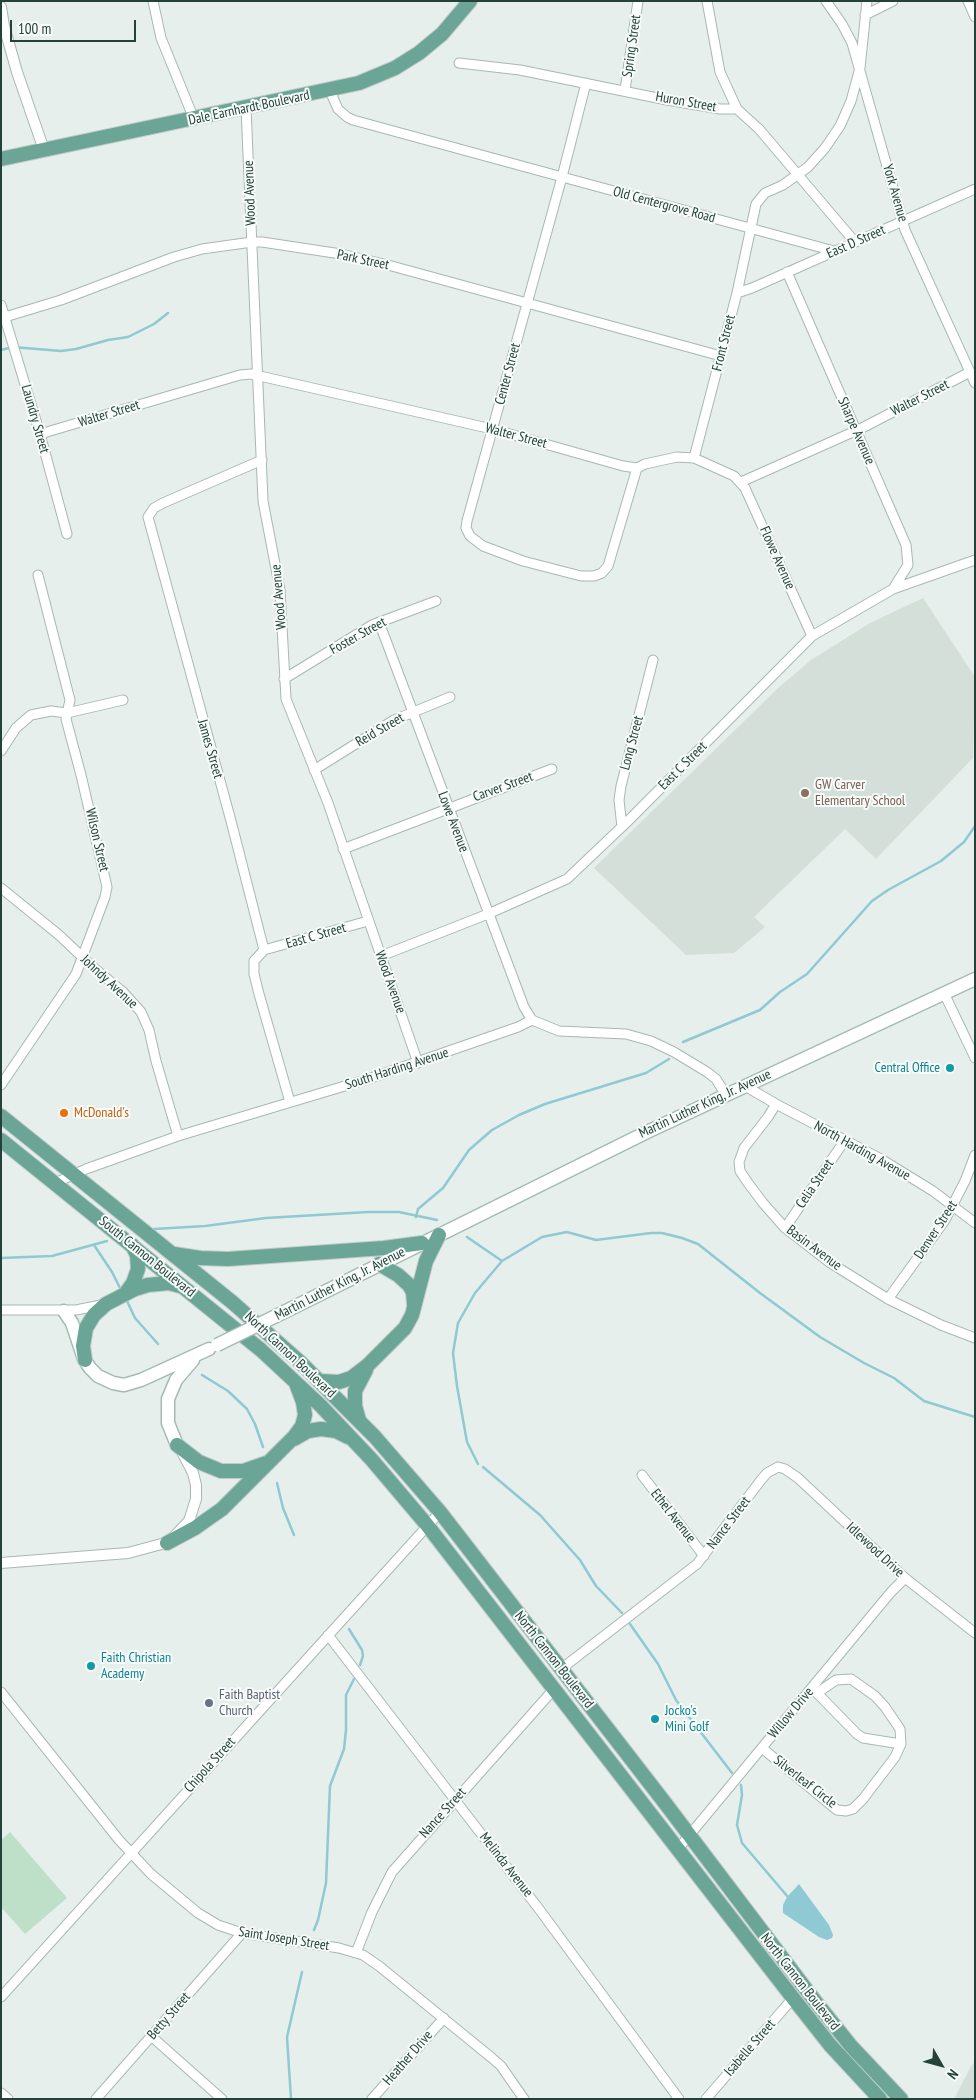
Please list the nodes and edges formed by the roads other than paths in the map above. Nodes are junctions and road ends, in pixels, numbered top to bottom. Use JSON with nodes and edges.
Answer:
{"nodes":[{"id":1,"x":152,"y":1,"type":"edge"},
{"id":2,"x":470,"y":1,"type":"edge"},
{"id":3,"x":638,"y":1,"type":"edge"},
{"id":4,"x":708,"y":1,"type":"edge"},
{"id":5,"x":826,"y":1,"type":"edge"},
{"id":6,"x":867,"y":1,"type":"edge"},
{"id":7,"x":893,"y":1,"type":"edge"},
{"id":8,"x":968,"y":1,"type":"edge"},
{"id":9,"x":1,"y":7,"type":"edge"},
{"id":10,"x":865,"y":15,"type":"junction"},
{"id":11,"x":975,"y":17,"type":"edge"},
{"id":12,"x":459,"y":63,"type":"dead end"},
{"id":13,"x":860,"y":68,"type":"junction"},
{"id":14,"x":586,"y":83,"type":"junction"},
{"id":15,"x":625,"y":90,"type":"junction"},
{"id":16,"x":330,"y":91,"type":"junction"},
{"id":17,"x":246,"y":108,"type":"junction"},
{"id":18,"x":737,"y":109,"type":"junction"},
{"id":19,"x":194,"y":119,"type":"junction"},
{"id":20,"x":44,"y":150,"type":"junction"},
{"id":21,"x":1,"y":159,"type":"edge"},
{"id":22,"x":799,"y":174,"type":"junction"},
{"id":23,"x":562,"y":177,"type":"junction"},
{"id":24,"x":975,"y":189,"type":"edge"},
{"id":25,"x":902,"y":221,"type":"junction"},
{"id":26,"x":751,"y":228,"type":"junction"},
{"id":27,"x":252,"y":242,"type":"junction"},
{"id":28,"x":855,"y":242,"type":"junction"},
{"id":29,"x":834,"y":251,"type":"junction"},
{"id":30,"x":787,"y":272,"type":"junction"},
{"id":31,"x":737,"y":293,"type":"junction"},
{"id":32,"x":527,"y":303,"type":"junction"},
{"id":33,"x":1,"y":305,"type":"edge"},
{"id":34,"x":5,"y":317,"type":"junction"},
{"id":35,"x":721,"y":356,"type":"junction"},
{"id":36,"x":970,"y":372,"type":"junction"},
{"id":37,"x":256,"y":375,"type":"junction"},
{"id":38,"x":975,"y":383,"type":"edge"},
{"id":39,"x":492,"y":429,"type":"junction"},
{"id":40,"x":856,"y":431,"type":"junction"},
{"id":41,"x":40,"y":434,"type":"junction"},
{"id":42,"x":694,"y":458,"type":"junction"},
{"id":43,"x":262,"y":460,"type":"junction"},
{"id":44,"x":637,"y":468,"type":"junction"},
{"id":45,"x":741,"y":482,"type":"junction"},
{"id":46,"x":67,"y":534,"type":"dead end"},
{"id":47,"x":975,"y":560,"type":"edge"},
{"id":48,"x":38,"y":575,"type":"dead end"},
{"id":49,"x":893,"y":590,"type":"junction"},
{"id":50,"x":436,"y":601,"type":"dead end"},
{"id":51,"x":379,"y":622,"type":"junction"},
{"id":52,"x":812,"y":636,"type":"junction"},
{"id":53,"x":653,"y":660,"type":"dead end"},
{"id":54,"x":284,"y":679,"type":"junction"},
{"id":55,"x":450,"y":697,"type":"dead end"},
{"id":56,"x":123,"y":700,"type":"dead end"},
{"id":57,"x":413,"y":712,"type":"junction"},
{"id":58,"x":67,"y":713,"type":"junction"},
{"id":59,"x":1,"y":751,"type":"edge"},
{"id":60,"x":552,"y":769,"type":"dead end"},
{"id":61,"x":314,"y":770,"type":"junction"},
{"id":62,"x":448,"y":808,"type":"junction"},
{"id":63,"x":622,"y":827,"type":"junction"},
{"id":64,"x":343,"y":849,"type":"junction"},
{"id":65,"x":1,"y":888,"type":"edge"},
{"id":66,"x":488,"y":914,"type":"junction"},
{"id":67,"x":368,"y":921,"type":"junction"},
{"id":68,"x":264,"y":950,"type":"junction"},
{"id":69,"x":381,"y":956,"type":"junction"},
{"id":70,"x":83,"y":958,"type":"junction"},
{"id":71,"x":975,"y":979,"type":"edge"},
{"id":72,"x":944,"y":993,"type":"junction"},
{"id":73,"x":532,"y":1020,"type":"junction"},
{"id":74,"x":975,"y":1058,"type":"edge"},
{"id":75,"x":418,"y":1063,"type":"junction"},
{"id":76,"x":1,"y":1085,"type":"edge"},
{"id":77,"x":745,"y":1086,"type":"junction"},
{"id":78,"x":726,"y":1095,"type":"junction"},
{"id":79,"x":290,"y":1102,"type":"junction"},
{"id":80,"x":776,"y":1104,"type":"junction"},
{"id":81,"x":1,"y":1116,"type":"edge"},
{"id":82,"x":178,"y":1136,"type":"junction"},
{"id":83,"x":1,"y":1140,"type":"edge"},
{"id":84,"x":845,"y":1140,"type":"junction"},
{"id":85,"x":975,"y":1156,"type":"edge"},
{"id":86,"x":74,"y":1175,"type":"junction"},
{"id":87,"x":55,"y":1183,"type":"junction"},
{"id":88,"x":953,"y":1205,"type":"junction"},
{"id":89,"x":975,"y":1223,"type":"edge"},
{"id":90,"x":785,"y":1228,"type":"junction"},
{"id":91,"x":438,"y":1235,"type":"junction"},
{"id":92,"x":422,"y":1243,"type":"junction"},
{"id":93,"x":132,"y":1245,"type":"junction"},
{"id":94,"x":172,"y":1254,"type":"junction"},
{"id":95,"x":379,"y":1264,"type":"junction"},
{"id":96,"x":192,"y":1293,"type":"junction"},
{"id":97,"x":119,"y":1296,"type":"junction"},
{"id":98,"x":888,"y":1299,"type":"junction"},
{"id":99,"x":414,"y":1308,"type":"junction"},
{"id":100,"x":1,"y":1310,"type":"edge"},
{"id":101,"x":64,"y":1310,"type":"junction"},
{"id":102,"x":975,"y":1338,"type":"edge"},
{"id":103,"x":213,"y":1347,"type":"junction"},
{"id":104,"x":85,"y":1360,"type":"junction"},
{"id":105,"x":368,"y":1365,"type":"junction"},
{"id":106,"x":291,"y":1378,"type":"junction"},
{"id":107,"x":320,"y":1382,"type":"junction"},
{"id":108,"x":359,"y":1420,"type":"junction"},
{"id":109,"x":289,"y":1443,"type":"junction"},
{"id":110,"x":177,"y":1445,"type":"junction"},
{"id":111,"x":360,"y":1448,"type":"junction"},
{"id":112,"x":275,"y":1458,"type":"junction"},
{"id":113,"x":778,"y":1467,"type":"joint"},
{"id":114,"x":642,"y":1475,"type":"dead end"},
{"id":115,"x":440,"y":1512,"type":"junction"},
{"id":116,"x":427,"y":1525,"type":"junction"},
{"id":117,"x":167,"y":1543,"type":"junction"},
{"id":118,"x":704,"y":1556,"type":"junction"},
{"id":119,"x":1,"y":1563,"type":"edge"},
{"id":120,"x":905,"y":1578,"type":"junction"},
{"id":121,"x":975,"y":1633,"type":"edge"},
{"id":122,"x":328,"y":1635,"type":"junction"},
{"id":123,"x":561,"y":1669,"type":"junction"},
{"id":124,"x":554,"y":1689,"type":"junction"},
{"id":125,"x":814,"y":1691,"type":"junction"},
{"id":126,"x":1,"y":1692,"type":"edge"},
{"id":127,"x":901,"y":1744,"type":"junction"},
{"id":128,"x":762,"y":1748,"type":"junction"},
{"id":129,"x":455,"y":1800,"type":"junction"},
{"id":130,"x":689,"y":1836,"type":"junction"},
{"id":131,"x":678,"y":1849,"type":"junction"},
{"id":132,"x":131,"y":1852,"type":"junction"},
{"id":133,"x":242,"y":1933,"type":"junction"},
{"id":134,"x":356,"y":1953,"type":"junction"},
{"id":135,"x":3,"y":1990,"type":"edge"},
{"id":136,"x":793,"y":1998,"type":"junction"},
{"id":137,"x":444,"y":2018,"type":"junction"},
{"id":138,"x":151,"y":2036,"type":"junction"},
{"id":139,"x":1,"y":2093,"type":"edge"},
{"id":140,"x":8,"y":2099,"type":"edge"},
{"id":141,"x":96,"y":2099,"type":"edge"},
{"id":142,"x":222,"y":2099,"type":"edge"},
{"id":143,"x":372,"y":2099,"type":"edge"},
{"id":144,"x":524,"y":2099,"type":"edge"},
{"id":145,"x":679,"y":2099,"type":"edge"},
{"id":146,"x":706,"y":2099,"type":"edge"},
{"id":147,"x":880,"y":2099,"type":"edge"},
{"id":148,"x":901,"y":2099,"type":"edge"}],
"edges":[{"from":1,"to":19,"type":"street"},
{"from":2,"to":16,"type":"main road","name":"Dale Earnhardt Boulevard"},
{"from":3,"to":15,"type":"street","name":"Spring Street"},
{"from":4,"to":18,"type":"street"},
{"from":5,"to":13,"type":"street","name":"York Avenue"},
{"from":6,"to":10,"type":"street"},
{"from":7,"to":10,"type":"street"},
{"from":8,"to":11,"type":"street"},
{"from":9,"to":20,"type":"street"},
{"from":10,"to":13,"type":"street"},
{"from":12,"to":14,"type":"street","name":"Huron Street"},
{"from":13,"to":22,"type":"street"},
{"from":13,"to":25,"type":"street","name":"York Avenue"},
{"from":14,"to":15,"type":"street","name":"Huron Street"},
{"from":14,"to":23,"type":"street","name":"Center Street"},
{"from":15,"to":18,"type":"street","name":"Huron Street"},
{"from":16,"to":17,"type":"main road","name":"Dale Earnhardt Boulevard"},
{"from":16,"to":23,"type":"street","name":"Old Centergrove Road"},
{"from":17,"to":19,"type":"main road","name":"Dale Earnhardt Boulevard"},
{"from":17,"to":27,"type":"street","name":"Wood Avenue"},
{"from":18,"to":22,"type":"street"},
{"from":19,"to":20,"type":"main road","name":"Dale Earnhardt Boulevard"},
{"from":20,"to":21,"type":"main road","name":"Dale Earnhardt Boulevard"},
{"from":22,"to":26,"type":"street"},
{"from":22,"to":28,"type":"street"},
{"from":23,"to":26,"type":"street","name":"Old Centergrove Road"},
{"from":23,"to":32,"type":"street","name":"Center Street"},
{"from":24,"to":25,"type":"street","name":"East D Street"},
{"from":25,"to":28,"type":"street","name":"East D Street"},
{"from":25,"to":36,"type":"street","name":"York Avenue"},
{"from":26,"to":29,"type":"street","name":"Old Centergrove Road"},
{"from":26,"to":31,"type":"street","name":"Front Street"},
{"from":27,"to":32,"type":"street","name":"Park Street"},
{"from":27,"to":34,"type":"street","name":"Park Street"},
{"from":27,"to":37,"type":"street","name":"Wood Avenue"},
{"from":28,"to":29,"type":"street","name":"East D Street"},
{"from":29,"to":30,"type":"street","name":"East D Street"},
{"from":30,"to":31,"type":"street","name":"East D Street"},
{"from":30,"to":40,"type":"street","name":"Sharpe Avenue"},
{"from":31,"to":35,"type":"street","name":"Front Street"},
{"from":32,"to":35,"type":"street","name":"Park Street"},
{"from":32,"to":39,"type":"street","name":"Center Street"},
{"from":33,"to":34,"type":"street","name":"Laundry Street"},
{"from":34,"to":41,"type":"street","name":"Laundry Street"},
{"from":35,"to":42,"type":"street","name":"Front Street"},
{"from":36,"to":38,"type":"street","name":"York Avenue"},
{"from":36,"to":40,"type":"street","name":"Walter Street"},
{"from":37,"to":39,"type":"street","name":"Walter Street"},
{"from":37,"to":41,"type":"street","name":"Walter Street"},
{"from":37,"to":43,"type":"street","name":"Wood Avenue"},
{"from":39,"to":44,"type":"street","name":"Walter Street"},
{"from":39,"to":44,"type":"street","name":"Center Street"},
{"from":40,"to":45,"type":"street","name":"Walter Street"},
{"from":40,"to":49,"type":"street","name":"Sharpe Avenue"},
{"from":41,"to":46,"type":"street","name":"Laundry Street"},
{"from":42,"to":44,"type":"street","name":"Walter Street"},
{"from":42,"to":45,"type":"street","name":"Walter Street"},
{"from":43,"to":54,"type":"street","name":"Wood Avenue"},
{"from":43,"to":68,"type":"street","name":"James Street"},
{"from":45,"to":52,"type":"street","name":"Flowe Avenue"},
{"from":47,"to":49,"type":"street","name":"East C Street"},
{"from":48,"to":58,"type":"street","name":"Wilson Street"},
{"from":49,"to":52,"type":"street","name":"East C Street"},
{"from":50,"to":51,"type":"street","name":"Foster Street"},
{"from":51,"to":54,"type":"street","name":"Foster Street"},
{"from":51,"to":57,"type":"street","name":"Lowe Avenue"},
{"from":52,"to":63,"type":"street","name":"East C Street"},
{"from":53,"to":63,"type":"street","name":"Long Street"},
{"from":54,"to":61,"type":"street","name":"Wood Avenue"},
{"from":55,"to":57,"type":"street","name":"Reid Street"},
{"from":56,"to":58,"type":"street"},
{"from":57,"to":61,"type":"street","name":"Reid Street"},
{"from":57,"to":62,"type":"street","name":"Lowe Avenue"},
{"from":58,"to":59,"type":"street"},
{"from":58,"to":70,"type":"street","name":"Wilson Street"},
{"from":60,"to":62,"type":"street","name":"Carver Street"},
{"from":61,"to":64,"type":"street","name":"Wood Avenue"},
{"from":62,"to":64,"type":"street","name":"Carver Street"},
{"from":62,"to":66,"type":"street","name":"Lowe Avenue"},
{"from":63,"to":66,"type":"street","name":"East C Street"},
{"from":64,"to":67,"type":"street","name":"Wood Avenue"},
{"from":65,"to":70,"type":"street","name":"Johndy Avenue"},
{"from":66,"to":69,"type":"street","name":"East C Street"},
{"from":66,"to":73,"type":"street","name":"Lowe Avenue"},
{"from":67,"to":68,"type":"street","name":"East C Street"},
{"from":67,"to":69,"type":"street","name":"Wood Avenue"},
{"from":68,"to":79,"type":"street"},
{"from":69,"to":75,"type":"street","name":"Wood Avenue"},
{"from":70,"to":76,"type":"street","name":"Wilson Street"},
{"from":70,"to":82,"type":"street","name":"Johndy Avenue"},
{"from":71,"to":72,"type":"main road","name":"Martin Luther King, Jr. Avenue"},
{"from":72,"to":74,"type":"street"},
{"from":72,"to":77,"type":"main road","name":"Martin Luther King, Jr. Avenue"},
{"from":73,"to":75,"type":"street","name":"South Harding Avenue"},
{"from":73,"to":78,"type":"street"},
{"from":75,"to":79,"type":"street","name":"South Harding Avenue"},
{"from":77,"to":78,"type":"main road","name":"Martin Luther King, Jr. Avenue"},
{"from":77,"to":80,"type":"street","name":"North Harding Avenue"},
{"from":78,"to":91,"type":"main road","name":"Martin Luther King, Jr. Avenue"},
{"from":79,"to":82,"type":"street","name":"South Harding Avenue"},
{"from":80,"to":84,"type":"street","name":"North Harding Avenue"},
{"from":80,"to":90,"type":"street","name":"Basin Avenue"},
{"from":81,"to":86,"type":"main road","name":"South Cannon Boulevard"},
{"from":82,"to":86,"type":"street","name":"South Harding Avenue"},
{"from":83,"to":87,"type":"main road","name":"South Cannon Boulevard"},
{"from":84,"to":88,"type":"street","name":"North Harding Avenue"},
{"from":84,"to":90,"type":"street","name":"Celia Street"},
{"from":85,"to":88,"type":"street","name":"Denver Street"},
{"from":86,"to":87,"type":"street","name":"South Harding Avenue"},
{"from":86,"to":94,"type":"main road","name":"South Cannon Boulevard"},
{"from":87,"to":93,"type":"main road","name":"South Cannon Boulevard"},
{"from":88,"to":89,"type":"street","name":"North Harding Avenue"},
{"from":88,"to":98,"type":"street","name":"Denver Street"},
{"from":90,"to":98,"type":"street","name":"Basin Avenue"},
{"from":91,"to":92,"type":"main road","name":"Martin Luther King, Jr. Avenue"},
{"from":91,"to":99,"type":"main road"},
{"from":92,"to":94,"type":"main road"},
{"from":92,"to":95,"type":"main road","name":"Martin Luther King, Jr. Avenue"},
{"from":93,"to":96,"type":"main road","name":"South Cannon Boulevard"},
{"from":93,"to":97,"type":"main road"},
{"from":94,"to":107,"type":"main road","name":"North Cannon Boulevard"},
{"from":95,"to":99,"type":"main road"},
{"from":95,"to":103,"type":"main road","name":"Martin Luther King, Jr. Avenue","bridge":true},
{"from":96,"to":97,"type":"main road"},
{"from":96,"to":106,"type":"main road","name":"South Cannon Boulevard"},
{"from":97,"to":101,"type":"street"},
{"from":97,"to":104,"type":"main road"},
{"from":98,"to":102,"type":"street","name":"Basin Avenue"},
{"from":99,"to":105,"type":"main road"},
{"from":100,"to":101,"type":"street"},
{"from":101,"to":104,"type":"main road"},
{"from":103,"to":104,"type":"main road"},
{"from":103,"to":110,"type":"main road","name":"Martin Luther King, Jr. Avenue"},
{"from":105,"to":107,"type":"main road"},
{"from":105,"to":108,"type":"main road"},
{"from":106,"to":109,"type":"main road"},
{"from":106,"to":111,"type":"main road","name":"North Cannon Boulevard"},
{"from":107,"to":108,"type":"main road","name":"North Cannon Boulevard"},
{"from":108,"to":115,"type":"main road","name":"North Cannon Boulevard"},
{"from":109,"to":111,"type":"main road"},
{"from":109,"to":112,"type":"main road"},
{"from":110,"to":112,"type":"main road"},
{"from":110,"to":117,"type":"street","name":"Martin Luther King, Jr. Avenue"},
{"from":111,"to":116,"type":"main road","name":"North Cannon Boulevard"},
{"from":112,"to":117,"type":"main road"},
{"from":113,"to":118,"type":"street","name":"Nance Street"},
{"from":113,"to":120,"type":"street","name":"Idlewood Drive"},
{"from":114,"to":118,"type":"street","name":"Ethel Avenue"},
{"from":115,"to":116,"type":"street","name":"Chipola Street"},
{"from":115,"to":123,"type":"main road","name":"North Cannon Boulevard"},
{"from":116,"to":122,"type":"street","name":"Chipola Street"},
{"from":116,"to":124,"type":"main road","name":"North Cannon Boulevard"},
{"from":117,"to":119,"type":"street"},
{"from":118,"to":123,"type":"street","name":"Nance Street"},
{"from":120,"to":121,"type":"street","name":"Idlewood Drive"},
{"from":120,"to":125,"type":"street","name":"Willow Drive"},
{"from":122,"to":129,"type":"street","name":"Melinda Avenue"},
{"from":122,"to":132,"type":"street","name":"Chipola Street"},
{"from":123,"to":130,"type":"main road","name":"North Cannon Boulevard"},
{"from":124,"to":129,"type":"street","name":"Nance Street"},
{"from":124,"to":131,"type":"main road","name":"North Cannon Boulevard"},
{"from":125,"to":127,"type":"street"},
{"from":125,"to":127,"type":"street"},
{"from":125,"to":128,"type":"street","name":"Willow Drive"},
{"from":126,"to":132,"type":"street","name":"Saint Joseph Street"},
{"from":127,"to":128,"type":"street","name":"Silverleaf Circle"},
{"from":128,"to":130,"type":"street","name":"Willow Drive"},
{"from":129,"to":134,"type":"street","name":"Nance Street"},
{"from":129,"to":145,"type":"street","name":"Melinda Avenue"},
{"from":130,"to":131,"type":"street","name":"Willow Drive"},
{"from":130,"to":148,"type":"main road","name":"North Cannon Boulevard"},
{"from":131,"to":136,"type":"main road","name":"North Cannon Boulevard"},
{"from":132,"to":133,"type":"street","name":"Saint Joseph Street"},
{"from":132,"to":135,"type":"street","name":"Chipola Street"},
{"from":133,"to":134,"type":"street","name":"Saint Joseph Street"},
{"from":133,"to":138,"type":"street","name":"Betty Street"},
{"from":134,"to":137,"type":"street","name":"Saint Joseph Street"},
{"from":136,"to":146,"type":"street","name":"Isabelle Street"},
{"from":136,"to":147,"type":"main road","name":"North Cannon Boulevard"},
{"from":137,"to":143,"type":"street","name":"Heather Drive"},
{"from":137,"to":144,"type":"street","name":"Saint Joseph Street"},
{"from":138,"to":141,"type":"street","name":"Betty Street"},
{"from":138,"to":142,"type":"street"},
{"from":139,"to":140,"type":"street"}]}
